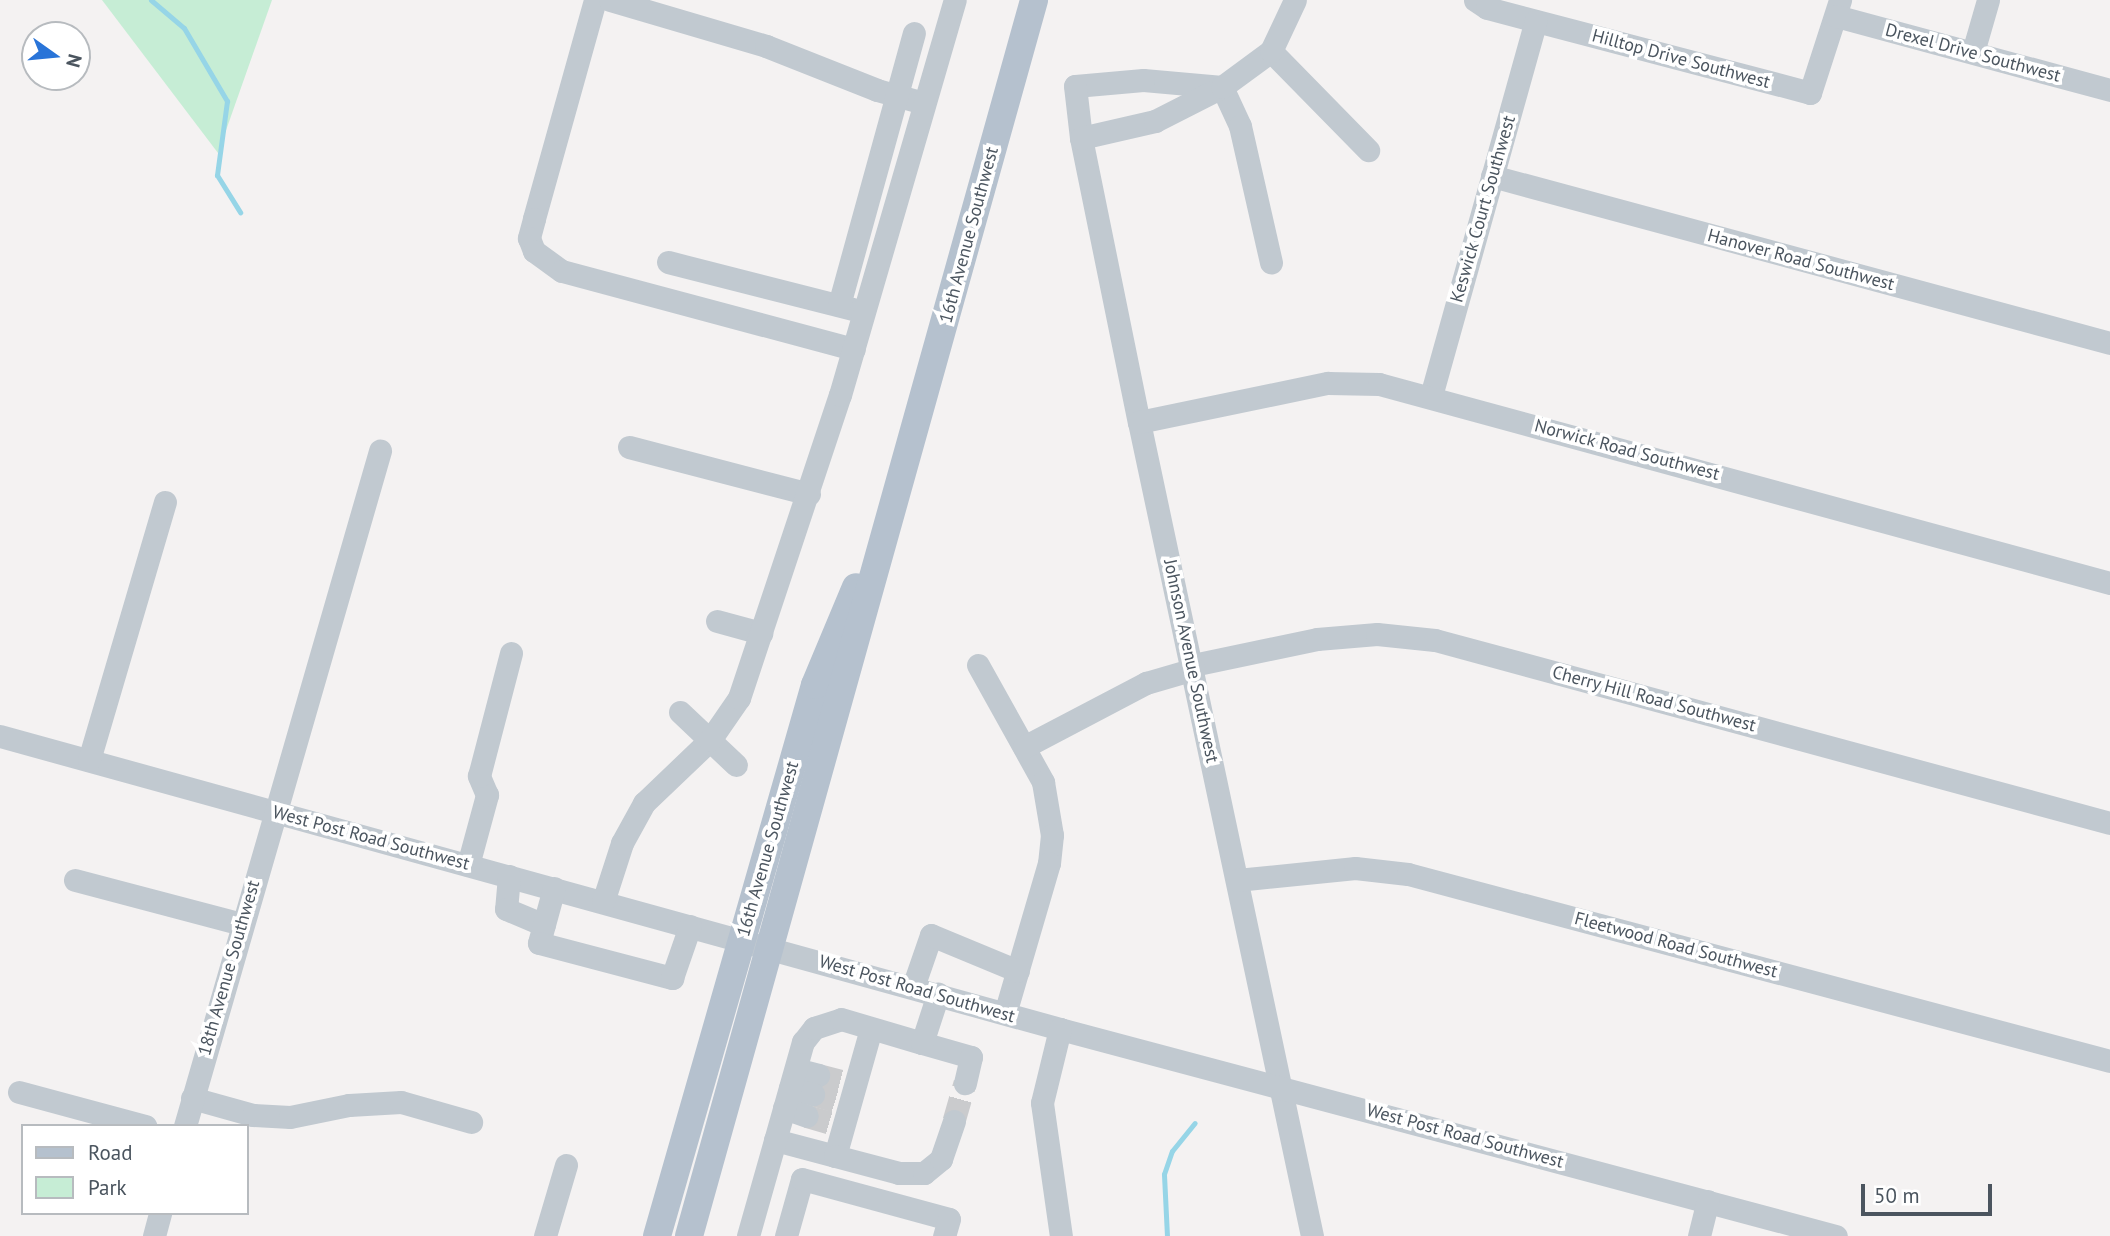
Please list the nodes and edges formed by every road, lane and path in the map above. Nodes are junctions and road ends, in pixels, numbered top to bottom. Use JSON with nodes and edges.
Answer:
{"nodes":[{"id":1,"x":595,"y":0,"type":"edge"},
{"id":2,"x":610,"y":0,"type":"edge"},
{"id":3,"x":955,"y":0,"type":"edge"},
{"id":4,"x":1034,"y":0,"type":"edge"},
{"id":5,"x":1295,"y":0,"type":"edge"},
{"id":6,"x":1475,"y":0,"type":"edge"},
{"id":7,"x":1988,"y":0,"type":"edge"},
{"id":8,"x":1512,"y":7,"type":"edge"},
{"id":9,"x":1838,"y":8,"type":"edge"},
{"id":10,"x":1536,"y":21,"type":"junction"},
{"id":11,"x":914,"y":33,"type":"dead end"},
{"id":12,"x":1271,"y":51,"type":"junction"},
{"id":13,"x":1973,"y":52,"type":"junction"},
{"id":14,"x":1222,"y":87,"type":"junction"},
{"id":15,"x":2110,"y":90,"type":"edge"},
{"id":16,"x":897,"y":95,"type":"junction"},
{"id":17,"x":925,"y":103,"type":"junction"},
{"id":18,"x":1081,"y":138,"type":"junction"},
{"id":19,"x":1368,"y":150,"type":"dead end"},
{"id":20,"x":1492,"y":176,"type":"junction"},
{"id":21,"x":668,"y":262,"type":"dead end"},
{"id":22,"x":1271,"y":263,"type":"dead end"},
{"id":23,"x":839,"y":305,"type":"junction"},
{"id":24,"x":865,"y":312,"type":"junction"},
{"id":25,"x":2110,"y":343,"type":"edge"},
{"id":26,"x":854,"y":349,"type":"junction"},
{"id":27,"x":1431,"y":396,"type":"junction"},
{"id":28,"x":1139,"y":422,"type":"junction"},
{"id":29,"x":629,"y":447,"type":"dead end"},
{"id":30,"x":380,"y":451,"type":"dead end"},
{"id":31,"x":904,"y":470,"type":"junction"},
{"id":32,"x":809,"y":494,"type":"junction"},
{"id":33,"x":164,"y":502,"type":"dead end"},
{"id":34,"x":2110,"y":583,"type":"edge"},
{"id":35,"x":717,"y":621,"type":"dead end"},
{"id":36,"x":761,"y":633,"type":"junction"},
{"id":37,"x":511,"y":653,"type":"dead end"},
{"id":38,"x":978,"y":665,"type":"dead end"},
{"id":39,"x":1194,"y":667,"type":"junction"},
{"id":40,"x":680,"y":712,"type":"dead end"},
{"id":41,"x":0,"y":736,"type":"edge"},
{"id":42,"x":710,"y":740,"type":"junction"},
{"id":43,"x":1024,"y":747,"type":"junction"},
{"id":44,"x":89,"y":760,"type":"junction"},
{"id":45,"x":736,"y":765,"type":"dead end"},
{"id":46,"x":273,"y":811,"type":"junction"},
{"id":47,"x":2110,"y":823,"type":"edge"},
{"id":48,"x":468,"y":864,"type":"junction"},
{"id":49,"x":509,"y":876,"type":"junction"},
{"id":50,"x":75,"y":880,"type":"dead end"},
{"id":51,"x":1237,"y":880,"type":"junction"},
{"id":52,"x":554,"y":888,"type":"junction"},
{"id":53,"x":603,"y":902,"type":"junction"},
{"id":54,"x":241,"y":924,"type":"junction"},
{"id":55,"x":544,"y":925,"type":"junction"},
{"id":56,"x":690,"y":926,"type":"junction"},
{"id":57,"x":741,"y":940,"type":"junction"},
{"id":58,"x":771,"y":948,"type":"junction"},
{"id":59,"x":1018,"y":971,"type":"junction"},
{"id":60,"x":913,"y":987,"type":"junction"},
{"id":61,"x":938,"y":994,"type":"junction"},
{"id":62,"x":1005,"y":1013,"type":"junction"},
{"id":63,"x":871,"y":1029,"type":"junction"},
{"id":64,"x":1060,"y":1029,"type":"junction"},
{"id":65,"x":922,"y":1042,"type":"junction"},
{"id":66,"x":2110,"y":1061,"type":"edge"},
{"id":67,"x":965,"y":1083,"type":"tunnel mouth"},
{"id":68,"x":1282,"y":1087,"type":"junction"},
{"id":69,"x":790,"y":1088,"type":"junction"},
{"id":70,"x":19,"y":1092,"type":"dead end"},
{"id":71,"x":192,"y":1098,"type":"junction"},
{"id":72,"x":954,"y":1121,"type":"tunnel mouth"},
{"id":73,"x":471,"y":1122,"type":"dead end"},
{"id":74,"x":138,"y":1124,"type":"edge"},
{"id":75,"x":185,"y":1124,"type":"edge"},
{"id":76,"x":775,"y":1140,"type":"junction"},
{"id":77,"x":835,"y":1156,"type":"junction"},
{"id":78,"x":566,"y":1165,"type":"dead end"},
{"id":79,"x":1708,"y":1202,"type":"junction"},
{"id":80,"x":159,"y":1215,"type":"edge"},
{"id":81,"x":153,"y":1236,"type":"edge"},
{"id":82,"x":545,"y":1236,"type":"edge"},
{"id":83,"x":657,"y":1236,"type":"edge"},
{"id":84,"x":689,"y":1236,"type":"edge"},
{"id":85,"x":748,"y":1236,"type":"edge"},
{"id":86,"x":786,"y":1236,"type":"edge"},
{"id":87,"x":944,"y":1236,"type":"edge"},
{"id":88,"x":1061,"y":1236,"type":"edge"},
{"id":89,"x":1312,"y":1236,"type":"edge"},
{"id":90,"x":1699,"y":1236,"type":"edge"},
{"id":91,"x":1836,"y":1236,"type":"edge"}],
"edges":[{"from":1,"to":26,"type":"street"},
{"from":2,"to":16,"type":"street"},
{"from":3,"to":17,"type":"street"},
{"from":4,"to":31,"type":"main road","name":"16th Avenue Southwest"},
{"from":5,"to":12,"type":"street"},
{"from":6,"to":8,"type":"street","name":"Hilltop Drive Southwest"},
{"from":7,"to":13,"type":"street"},
{"from":8,"to":10,"type":"street","name":"Hilltop Drive Southwest"},
{"from":9,"to":10,"type":"street","name":"Hilltop Drive Southwest"},
{"from":9,"to":13,"type":"street","name":"Drexel Drive Southwest"},
{"from":10,"to":20,"type":"street","name":"Keswick Court Southwest"},
{"from":11,"to":16,"type":"street"},
{"from":12,"to":14,"type":"street"},
{"from":12,"to":19,"type":"street"},
{"from":13,"to":15,"type":"street","name":"Drexel Drive Southwest"},
{"from":14,"to":18,"type":"street"},
{"from":14,"to":18,"type":"street","name":"Johnson Avenue Southwest"},
{"from":14,"to":22,"type":"street"},
{"from":16,"to":17,"type":"street"},
{"from":16,"to":23,"type":"street"},
{"from":17,"to":24,"type":"street"},
{"from":18,"to":28,"type":"street","name":"Johnson Avenue Southwest"},
{"from":20,"to":25,"type":"street","name":"Hanover Road Southwest"},
{"from":20,"to":27,"type":"street","name":"Keswick Court Southwest"},
{"from":21,"to":23,"type":"street"},
{"from":23,"to":24,"type":"street"},
{"from":24,"to":26,"type":"street"},
{"from":26,"to":32,"type":"street"},
{"from":27,"to":28,"type":"street","name":"Norwick Road Southwest"},
{"from":27,"to":34,"type":"street","name":"Norwick Road Southwest"},
{"from":28,"to":39,"type":"street","name":"Johnson Avenue Southwest"},
{"from":29,"to":32,"type":"street"},
{"from":30,"to":46,"type":"street","name":"18th Avenue Southwest"},
{"from":31,"to":57,"type":"main road","name":"16th Avenue Southwest"},
{"from":31,"to":58,"type":"main road","name":"16th Avenue Southwest"},
{"from":32,"to":36,"type":"street"},
{"from":33,"to":44,"type":"street"},
{"from":35,"to":36,"type":"street"},
{"from":36,"to":42,"type":"street"},
{"from":37,"to":48,"type":"street"},
{"from":38,"to":43,"type":"street"},
{"from":39,"to":43,"type":"street","name":"Cherry Hill Road Southwest"},
{"from":39,"to":47,"type":"street","name":"Cherry Hill Road Southwest"},
{"from":39,"to":51,"type":"street","name":"Johnson Avenue Southwest"},
{"from":40,"to":42,"type":"street"},
{"from":41,"to":44,"type":"street","name":"West Post Road Southwest"},
{"from":42,"to":45,"type":"street"},
{"from":42,"to":53,"type":"street"},
{"from":43,"to":59,"type":"street"},
{"from":44,"to":46,"type":"street","name":"West Post Road Southwest"},
{"from":46,"to":48,"type":"street","name":"West Post Road Southwest"},
{"from":46,"to":54,"type":"street","name":"18th Avenue Southwest"},
{"from":48,"to":49,"type":"street","name":"West Post Road Southwest"},
{"from":49,"to":52,"type":"street","name":"West Post Road Southwest"},
{"from":49,"to":55,"type":"street"},
{"from":50,"to":54,"type":"street"},
{"from":51,"to":66,"type":"street","name":"Fleetwood Road Southwest"},
{"from":51,"to":68,"type":"street","name":"Johnson Avenue Southwest"},
{"from":52,"to":53,"type":"street","name":"West Post Road Southwest"},
{"from":52,"to":55,"type":"street"},
{"from":53,"to":56,"type":"street","name":"West Post Road Southwest"},
{"from":54,"to":71,"type":"street","name":"18th Avenue Southwest"},
{"from":55,"to":56,"type":"street"},
{"from":56,"to":57,"type":"street","name":"West Post Road Southwest"},
{"from":57,"to":58,"type":"street","name":"West Post Road Southwest"},
{"from":57,"to":83,"type":"main road","name":"16th Avenue Southwest"},
{"from":58,"to":60,"type":"street","name":"West Post Road Southwest"},
{"from":58,"to":84,"type":"main road","name":"16th Avenue Southwest"},
{"from":59,"to":60,"type":"street"},
{"from":59,"to":62,"type":"street"},
{"from":60,"to":61,"type":"street","name":"West Post Road Southwest"},
{"from":61,"to":62,"type":"street","name":"West Post Road Southwest"},
{"from":61,"to":65,"type":"street"},
{"from":62,"to":64,"type":"street","name":"West Post Road Southwest"},
{"from":63,"to":65,"type":"street"},
{"from":63,"to":69,"type":"street"},
{"from":63,"to":77,"type":"street"},
{"from":64,"to":68,"type":"street","name":"West Post Road Southwest"},
{"from":64,"to":88,"type":"street"},
{"from":65,"to":67,"type":"street"},
{"from":68,"to":79,"type":"street","name":"West Post Road Southwest"},
{"from":68,"to":89,"type":"street","name":"Johnson Avenue Southwest"},
{"from":69,"to":69,"type":"street"},
{"from":69,"to":76,"type":"street"},
{"from":70,"to":74,"type":"street"},
{"from":71,"to":73,"type":"street"},
{"from":71,"to":75,"type":"street","name":"18th Avenue Southwest"},
{"from":72,"to":77,"type":"street"},
{"from":76,"to":77,"type":"street"},
{"from":76,"to":85,"type":"street"},
{"from":78,"to":82,"type":"street"},
{"from":79,"to":90,"type":"street"},
{"from":79,"to":91,"type":"street","name":"West Post Road Southwest"},
{"from":80,"to":81,"type":"street"},
{"from":86,"to":87,"type":"street"}]}
